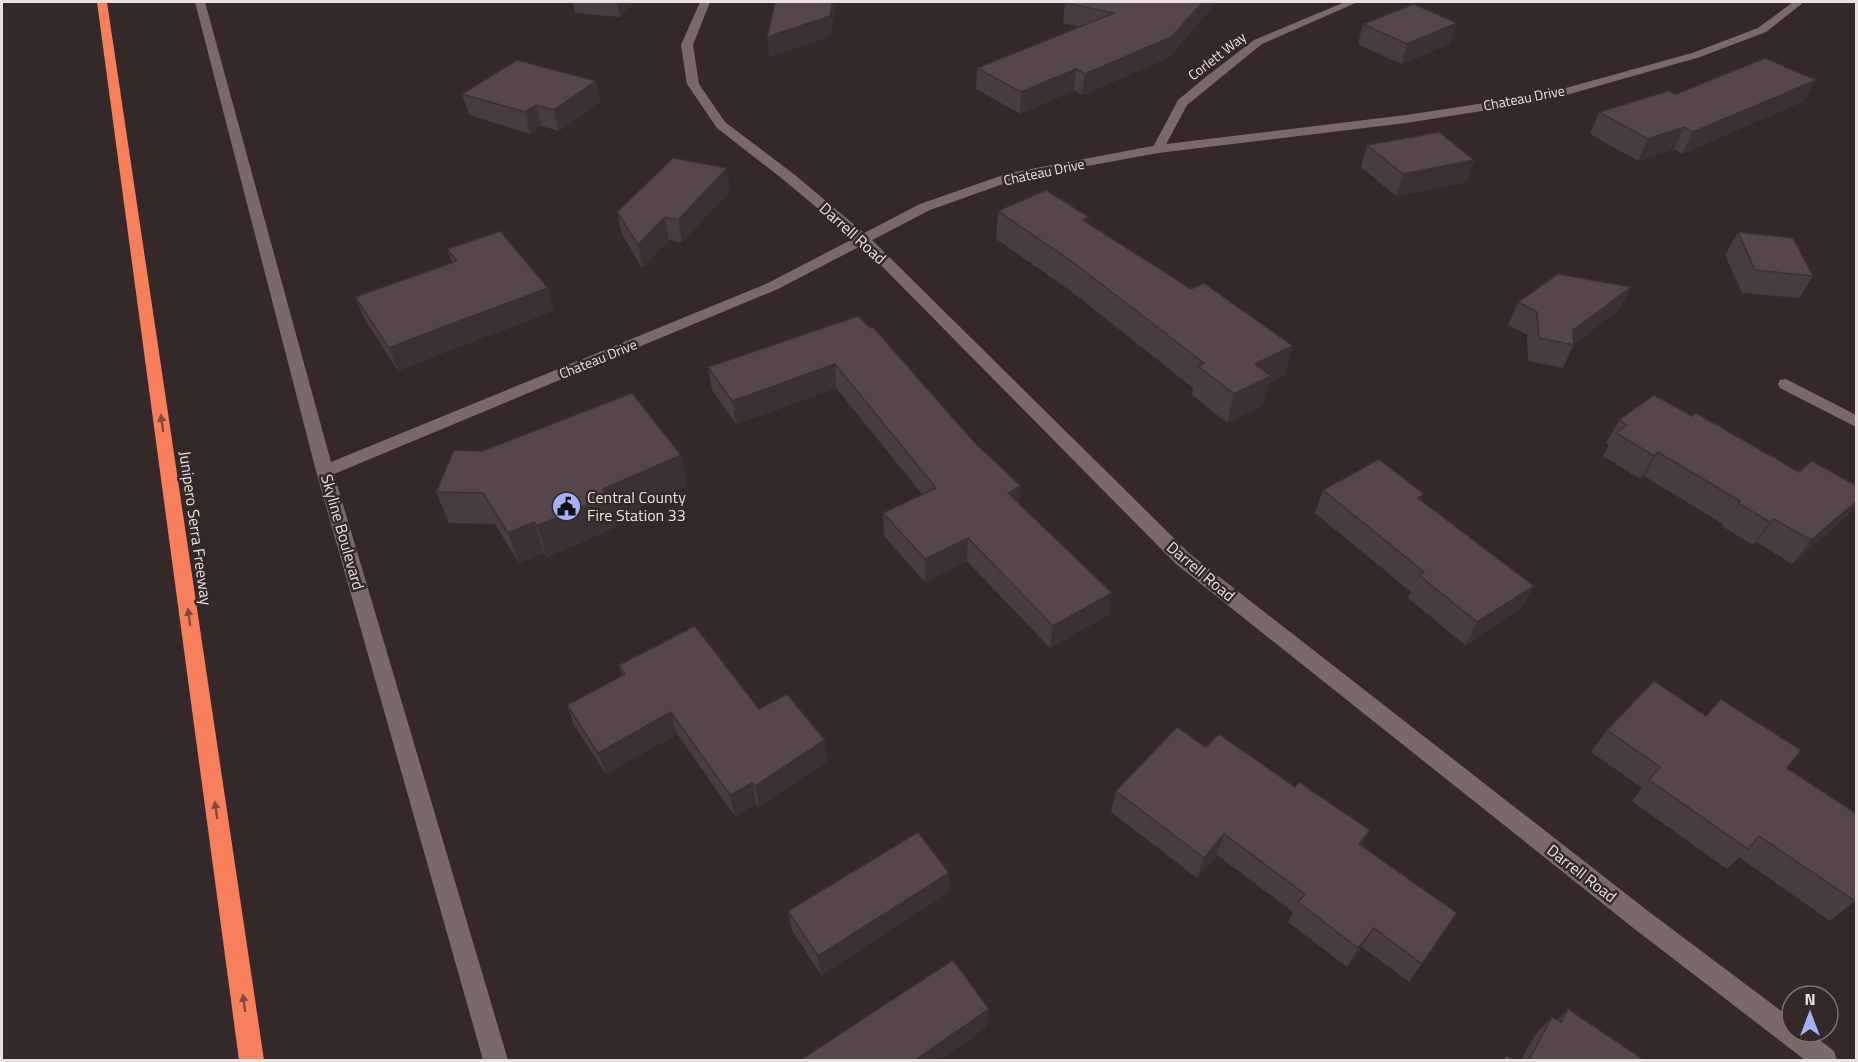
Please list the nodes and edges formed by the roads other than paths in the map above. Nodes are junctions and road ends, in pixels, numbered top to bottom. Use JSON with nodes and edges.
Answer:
{"nodes":[{"id":1,"x":102,"y":2,"type":"edge"},
{"id":2,"x":200,"y":2,"type":"edge"},
{"id":3,"x":705,"y":2,"type":"edge"},
{"id":4,"x":1353,"y":2,"type":"edge"},
{"id":5,"x":1799,"y":2,"type":"edge"},
{"id":6,"x":1158,"y":149,"type":"junction"},
{"id":7,"x":864,"y":240,"type":"junction"},
{"id":8,"x":1786,"y":384,"type":"dead end"},
{"id":9,"x":1857,"y":422,"type":"edge"},
{"id":10,"x":325,"y":471,"type":"junction"},
{"id":11,"x":252,"y":1060,"type":"edge"},
{"id":12,"x":496,"y":1060,"type":"edge"},
{"id":13,"x":1825,"y":1060,"type":"edge"}],
"edges":[{"from":11,"to":1,"type":"highway","name":"Junipero Serra Freeway","one_way":true},
{"from":2,"to":10,"type":"street","name":"Skyline Boulevard"},
{"from":3,"to":7,"type":"street","name":"Darrell Road"},
{"from":4,"to":6,"type":"street","name":"Corlett Way"},
{"from":5,"to":6,"type":"street","name":"Chateau Drive"},
{"from":6,"to":7,"type":"street","name":"Chateau Drive"},
{"from":7,"to":10,"type":"street","name":"Chateau Drive"},
{"from":7,"to":13,"type":"street","name":"Darrell Road"},
{"from":8,"to":9,"type":"street"},
{"from":10,"to":12,"type":"street","name":"Skyline Boulevard"}]}
